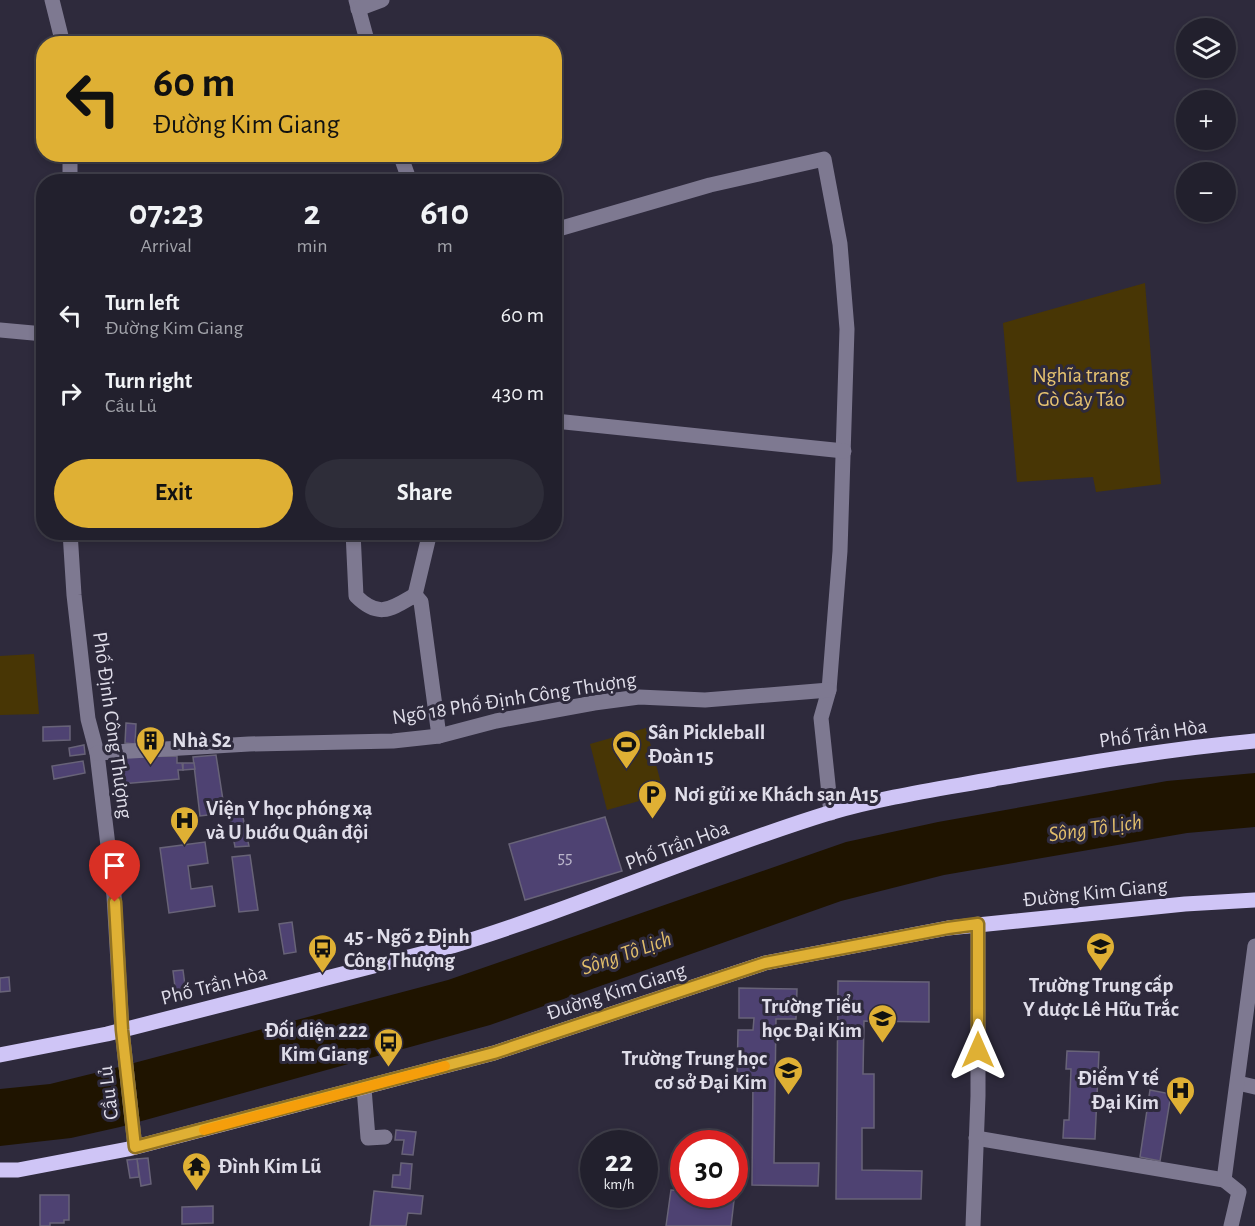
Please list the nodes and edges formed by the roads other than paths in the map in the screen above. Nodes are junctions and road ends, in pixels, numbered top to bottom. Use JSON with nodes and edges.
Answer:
{"nodes":[{"id":1,"x":52,"y":0,"type":"edge"},
{"id":2,"x":382,"y":0,"type":"edge"},
{"id":3,"x":357,"y":5,"type":"edge"},
{"id":4,"x":61,"y":36,"type":"edge"},
{"id":5,"x":366,"y":36,"type":"edge"},
{"id":6,"x":562,"y":228,"type":"edge"},
{"id":7,"x":0,"y":330,"type":"edge"},
{"id":8,"x":36,"y":333,"type":"edge"},
{"id":9,"x":562,"y":422,"type":"edge"},
{"id":10,"x":844,"y":451,"type":"junction"},
{"id":11,"x":71,"y":540,"type":"edge"},
{"id":12,"x":353,"y":540,"type":"edge"},
{"id":13,"x":428,"y":540,"type":"edge"},
{"id":14,"x":415,"y":596,"type":"junction"},
{"id":15,"x":829,"y":690,"type":"junction"},
{"id":16,"x":439,"y":736,"type":"junction"},
{"id":17,"x":1255,"y":741,"type":"edge"},
{"id":18,"x":97,"y":753,"type":"junction"},
{"id":19,"x":831,"y":813,"type":"junction"},
{"id":20,"x":1255,"y":900,"type":"edge"},
{"id":21,"x":978,"y":924,"type":"junction"},
{"id":22,"x":1255,"y":946,"type":"edge"},
{"id":23,"x":122,"y":1030,"type":"junction"},
{"id":24,"x":124,"y":1050,"type":"joint"},
{"id":25,"x":0,"y":1055,"type":"edge"},
{"id":26,"x":1238,"y":1083,"type":"junction"},
{"id":27,"x":1255,"y":1087,"type":"edge"},
{"id":28,"x":364,"y":1088,"type":"junction"},
{"id":29,"x":385,"y":1137,"type":"dead end"},
{"id":30,"x":976,"y":1138,"type":"junction"},
{"id":31,"x":134,"y":1139,"type":"junction"},
{"id":32,"x":0,"y":1170,"type":"edge"},
{"id":33,"x":1224,"y":1180,"type":"junction"},
{"id":34,"x":973,"y":1226,"type":"edge"},
{"id":35,"x":1231,"y":1226,"type":"edge"}],
"edges":[{"from":1,"to":4,"type":"street"},
{"from":2,"to":3,"type":"street"},
{"from":3,"to":5,"type":"street"},
{"from":6,"to":10,"type":"street"},
{"from":7,"to":8,"type":"street"},
{"from":9,"to":10,"type":"street"},
{"from":10,"to":15,"type":"street"},
{"from":11,"to":18,"type":"street","name":"Phố Định Công Thượng"},
{"from":12,"to":14,"type":"street"},
{"from":13,"to":14,"type":"street"},
{"from":14,"to":16,"type":"street"},
{"from":15,"to":16,"type":"street","name":"Ngõ 18 Phố Định Công Thượng"},
{"from":15,"to":19,"type":"street"},
{"from":16,"to":18,"type":"street","name":"Ngõ 18 Phố Định Công Thượng"},
{"from":17,"to":19,"type":"main road","name":"Phố Trần Hòa"},
{"from":18,"to":23,"type":"street","name":"Phố Định Công Thượng"},
{"from":19,"to":23,"type":"main road","name":"Phố Trần Hòa"},
{"from":20,"to":21,"type":"main road","name":"Đường Kim Giang"},
{"from":21,"to":28,"type":"main road","name":"Đường Kim Giang"},
{"from":21,"to":30,"type":"street"},
{"from":22,"to":26,"type":"street"},
{"from":23,"to":24,"type":"street","name":"Phố Định Công Thượng"},
{"from":23,"to":25,"type":"main road","name":"Phố Trần Hòa"},
{"from":24,"to":31,"type":"street","name":"Cầu Lủ"},
{"from":26,"to":27,"type":"street"},
{"from":26,"to":33,"type":"street"},
{"from":28,"to":29,"type":"street"},
{"from":28,"to":31,"type":"main road","name":"Đường Kim Giang"},
{"from":30,"to":33,"type":"street"},
{"from":30,"to":34,"type":"street"},
{"from":31,"to":32,"type":"main road","name":"Đường Kim Giang"},
{"from":33,"to":35,"type":"street"}]}
